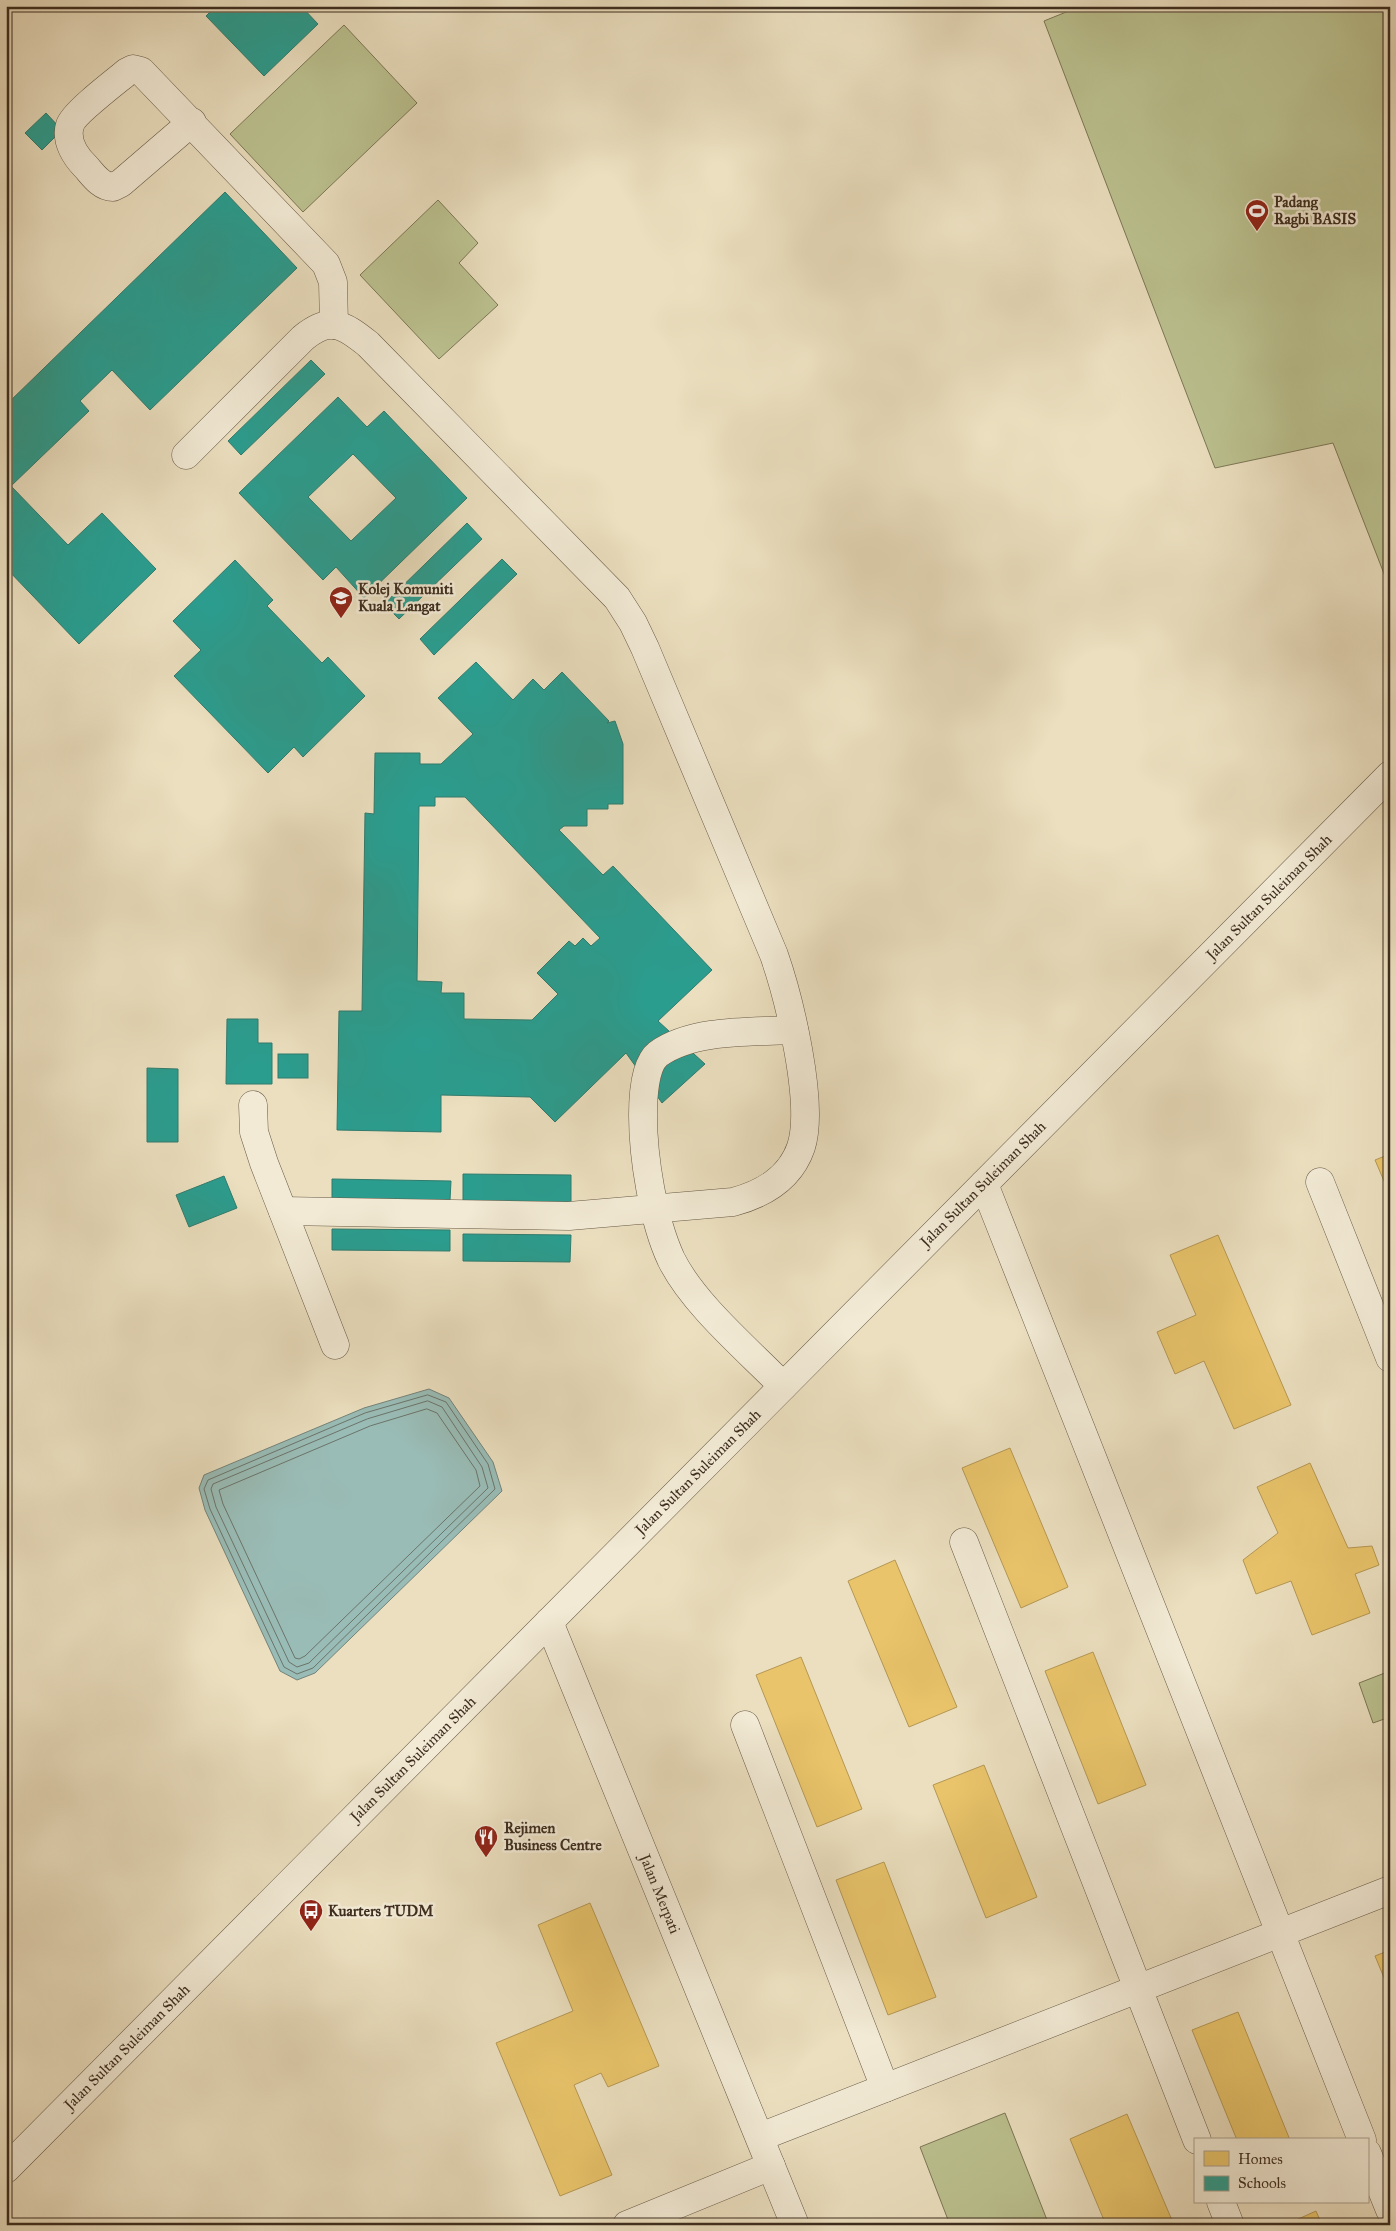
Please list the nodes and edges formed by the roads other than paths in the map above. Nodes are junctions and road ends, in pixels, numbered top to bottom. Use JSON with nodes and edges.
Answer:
{"nodes":[{"id":1,"x":192,"y":122,"type":"junction"},
{"id":2,"x":334,"y":324,"type":"junction"},
{"id":3,"x":186,"y":455,"type":"dead end"},
{"id":4,"x":1390,"y":775,"type":"edge"},
{"id":5,"x":794,"y":1030,"type":"junction"},
{"id":6,"x":253,"y":1105,"type":"dead end"},
{"id":7,"x":1320,"y":1182,"type":"dead end"},
{"id":8,"x":984,"y":1184,"type":"junction"},
{"id":9,"x":655,"y":1210,"type":"junction"},
{"id":10,"x":283,"y":1211,"type":"junction"},
{"id":11,"x":335,"y":1345,"type":"dead end"},
{"id":12,"x":1390,"y":1358,"type":"edge"},
{"id":13,"x":783,"y":1386,"type":"junction"},
{"id":14,"x":964,"y":1542,"type":"dead end"},
{"id":15,"x":549,"y":1622,"type":"junction"},
{"id":16,"x":745,"y":1725,"type":"dead end"},
{"id":17,"x":1390,"y":1890,"type":"edge"},
{"id":18,"x":1281,"y":1933,"type":"junction"},
{"id":19,"x":1138,"y":1989,"type":"junction"},
{"id":20,"x":885,"y":2088,"type":"junction"},
{"id":21,"x":760,"y":2137,"type":"junction"},
{"id":22,"x":1196,"y":2138,"type":"edge"},
{"id":23,"x":1361,"y":2138,"type":"edge"},
{"id":24,"x":1368,"y":2155,"type":"edge"},
{"id":25,"x":771,"y":2166,"type":"junction"},
{"id":26,"x":6,"y":2168,"type":"edge"},
{"id":27,"x":1222,"y":2204,"type":"edge"},
{"id":28,"x":1390,"y":2210,"type":"edge"},
{"id":29,"x":627,"y":2225,"type":"edge"},
{"id":30,"x":795,"y":2225,"type":"edge"},
{"id":31,"x":1230,"y":2225,"type":"edge"}],
"edges":[{"from":1,"to":1,"type":"street"},
{"from":1,"to":2,"type":"street"},
{"from":2,"to":3,"type":"street"},
{"from":2,"to":5,"type":"street"},
{"from":4,"to":8,"type":"street","name":"Jalan Sultan Suleiman Shah"},
{"from":5,"to":9,"type":"street"},
{"from":5,"to":9,"type":"street"},
{"from":6,"to":10,"type":"street"},
{"from":7,"to":12,"type":"street"},
{"from":8,"to":13,"type":"street","name":"Jalan Sultan Suleiman Shah"},
{"from":8,"to":18,"type":"street"},
{"from":9,"to":10,"type":"street"},
{"from":9,"to":13,"type":"street"},
{"from":10,"to":11,"type":"street"},
{"from":13,"to":15,"type":"street","name":"Jalan Sultan Suleiman Shah"},
{"from":14,"to":19,"type":"street"},
{"from":15,"to":21,"type":"street","name":"Jalan Merpati"},
{"from":15,"to":26,"type":"street","name":"Jalan Sultan Suleiman Shah"},
{"from":16,"to":20,"type":"street"},
{"from":17,"to":18,"type":"street"},
{"from":18,"to":19,"type":"street"},
{"from":18,"to":23,"type":"street"},
{"from":19,"to":20,"type":"street"},
{"from":19,"to":22,"type":"street"},
{"from":20,"to":21,"type":"street"},
{"from":21,"to":25,"type":"street","name":"Jalan Merpati"},
{"from":24,"to":28,"type":"street"},
{"from":25,"to":29,"type":"street"},
{"from":25,"to":30,"type":"street","name":"Jalan Merpati"},
{"from":27,"to":31,"type":"street"}]}
